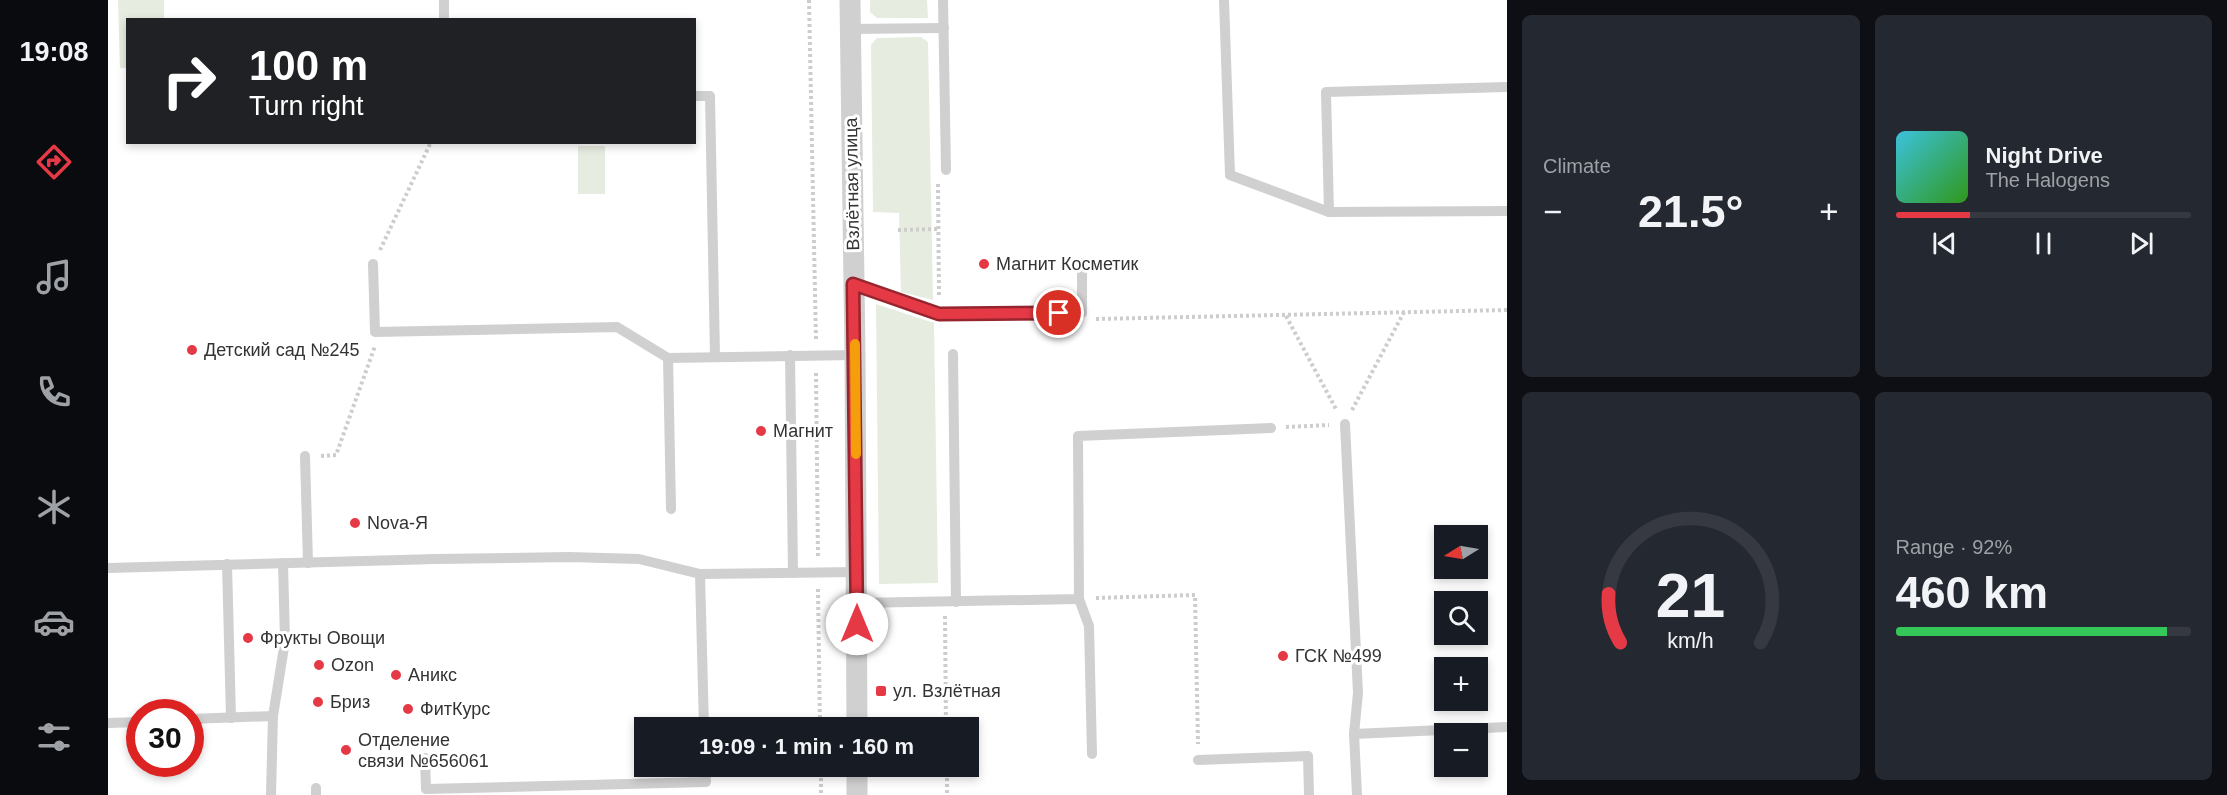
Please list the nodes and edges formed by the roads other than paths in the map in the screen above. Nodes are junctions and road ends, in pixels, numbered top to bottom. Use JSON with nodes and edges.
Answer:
{"nodes":[{"id":1,"x":444,"y":0,"type":"edge"},
{"id":2,"x":850,"y":0,"type":"edge"},
{"id":3,"x":943,"y":0,"type":"edge"},
{"id":4,"x":1224,"y":0,"type":"edge"},
{"id":5,"x":444,"y":18,"type":"edge"},
{"id":6,"x":944,"y":28,"type":"junction"},
{"id":7,"x":850,"y":29,"type":"junction"},
{"id":8,"x":1507,"y":87,"type":"edge"},
{"id":9,"x":696,"y":96,"type":"edge"},
{"id":10,"x":946,"y":170,"type":"dead end"},
{"id":11,"x":1507,"y":210,"type":"edge"},
{"id":12,"x":1329,"y":212,"type":"junction"},
{"id":13,"x":1082,"y":263,"type":"dead end"},
{"id":14,"x":373,"y":264,"type":"road end"},
{"id":15,"x":853,"y":284,"type":"junction"},
{"id":16,"x":953,"y":354,"type":"dead end"},
{"id":17,"x":855,"y":355,"type":"junction"},
{"id":18,"x":790,"y":356,"type":"junction"},
{"id":19,"x":715,"y":357,"type":"junction"},
{"id":20,"x":668,"y":358,"type":"junction"},
{"id":21,"x":1345,"y":424,"type":"road end"},
{"id":22,"x":1271,"y":428,"type":"road end"},
{"id":23,"x":305,"y":456,"type":"road end"},
{"id":24,"x":671,"y":509,"type":"dead end"},
{"id":25,"x":283,"y":563,"type":"junction"},
{"id":26,"x":308,"y":563,"type":"junction"},
{"id":27,"x":227,"y":564,"type":"junction"},
{"id":28,"x":108,"y":568,"type":"edge"},
{"id":29,"x":857,"y":572,"type":"junction"},
{"id":30,"x":794,"y":573,"type":"junction"},
{"id":31,"x":700,"y":574,"type":"junction"},
{"id":32,"x":1079,"y":599,"type":"junction"},
{"id":33,"x":956,"y":602,"type":"junction"},
{"id":34,"x":857,"y":603,"type":"junction"},
{"id":35,"x":273,"y":716,"type":"junction"},
{"id":36,"x":704,"y":717,"type":"edge"},
{"id":37,"x":857,"y":717,"type":"edge"},
{"id":38,"x":231,"y":718,"type":"junction"},
{"id":39,"x":204,"y":719,"type":"edge"},
{"id":40,"x":126,"y":722,"type":"edge"},
{"id":41,"x":108,"y":723,"type":"edge"},
{"id":42,"x":1507,"y":727,"type":"edge"},
{"id":43,"x":1354,"y":734,"type":"junction"},
{"id":44,"x":1092,"y":754,"type":"dead end"},
{"id":45,"x":425,"y":758,"type":"dead end"},
{"id":46,"x":1198,"y":760,"type":"road end"},
{"id":47,"x":706,"y":777,"type":"edge"},
{"id":48,"x":857,"y":777,"type":"edge"},
{"id":49,"x":272,"y":795,"type":"edge"},
{"id":50,"x":856,"y":795,"type":"edge"},
{"id":51,"x":1309,"y":795,"type":"edge"},
{"id":52,"x":1358,"y":795,"type":"edge"}],
"edges":[{"from":1,"to":5,"type":"lane"},
{"from":2,"to":7,"type":"street","name":"Взлётная улица"},
{"from":3,"to":6,"type":"lane"},
{"from":4,"to":12,"type":"lane"},
{"from":6,"to":7,"type":"lane"},
{"from":6,"to":10,"type":"lane"},
{"from":7,"to":15,"type":"street","name":"Взлётная улица"},
{"from":8,"to":12,"type":"lane"},
{"from":9,"to":19,"type":"lane"},
{"from":11,"to":12,"type":"lane"},
{"from":13,"to":15,"type":"lane"},
{"from":14,"to":20,"type":"lane"},
{"from":15,"to":17,"type":"street","name":"Взлётная улица"},
{"from":16,"to":33,"type":"lane"},
{"from":17,"to":18,"type":"lane"},
{"from":17,"to":29,"type":"street","name":"Взлётная улица"},
{"from":18,"to":19,"type":"lane"},
{"from":18,"to":30,"type":"lane"},
{"from":19,"to":20,"type":"lane"},
{"from":20,"to":24,"type":"lane"},
{"from":21,"to":43,"type":"lane"},
{"from":22,"to":32,"type":"lane"},
{"from":23,"to":26,"type":"lane"},
{"from":25,"to":26,"type":"lane"},
{"from":25,"to":27,"type":"lane"},
{"from":25,"to":35,"type":"lane"},
{"from":26,"to":31,"type":"lane"},
{"from":27,"to":28,"type":"lane"},
{"from":27,"to":38,"type":"lane"},
{"from":29,"to":30,"type":"lane"},
{"from":29,"to":34,"type":"street","name":"Взлётная улица"},
{"from":30,"to":31,"type":"lane"},
{"from":31,"to":36,"type":"lane"},
{"from":32,"to":33,"type":"lane"},
{"from":32,"to":44,"type":"lane"},
{"from":33,"to":34,"type":"lane"},
{"from":34,"to":37,"type":"street","name":"Взлётная улица"},
{"from":35,"to":38,"type":"lane"},
{"from":35,"to":49,"type":"lane"},
{"from":38,"to":39,"type":"lane"},
{"from":40,"to":41,"type":"lane"},
{"from":42,"to":43,"type":"lane"},
{"from":43,"to":52,"type":"lane"},
{"from":45,"to":47,"type":"lane"},
{"from":46,"to":51,"type":"lane"},
{"from":48,"to":50,"type":"street"}]}
